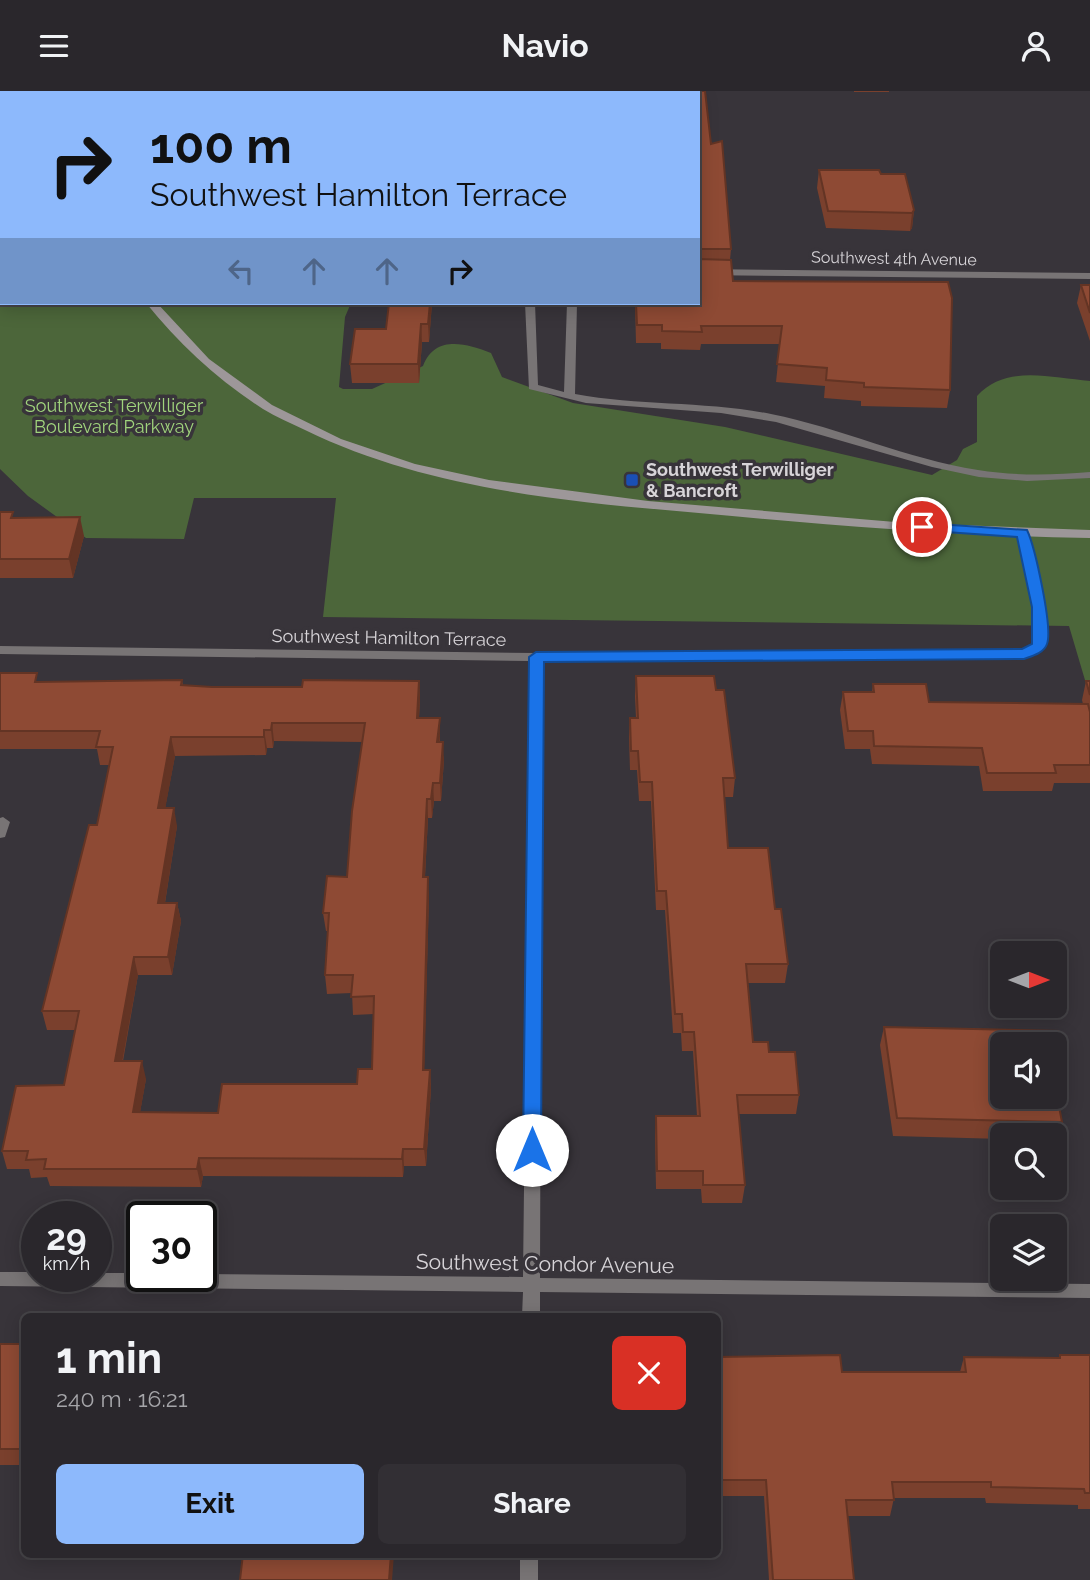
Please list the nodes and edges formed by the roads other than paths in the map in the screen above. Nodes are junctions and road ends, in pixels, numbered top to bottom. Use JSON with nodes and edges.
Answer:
{"nodes":[{"id":1,"x":700,"y":272,"type":"edge"},
{"id":2,"x":1090,"y":276,"type":"edge"},
{"id":3,"x":153,"y":305,"type":"edge"},
{"id":4,"x":530,"y":305,"type":"edge"},
{"id":5,"x":572,"y":305,"type":"edge"},
{"id":6,"x":569,"y":397,"type":"junction"},
{"id":7,"x":1090,"y":475,"type":"edge"},
{"id":8,"x":1023,"y":533,"type":"junction"},
{"id":9,"x":1090,"y":534,"type":"edge"},
{"id":10,"x":0,"y":650,"type":"edge"},
{"id":11,"x":536,"y":657,"type":"junction"},
{"id":12,"x":0,"y":1279,"type":"edge"},
{"id":13,"x":531,"y":1287,"type":"junction"},
{"id":14,"x":1090,"y":1291,"type":"edge"},
{"id":15,"x":531,"y":1313,"type":"edge"},
{"id":16,"x":529,"y":1558,"type":"edge"},
{"id":17,"x":529,"y":1580,"type":"edge"}],
"edges":[{"from":1,"to":2,"type":"street","name":"Southwest 4th Avenue"},
{"from":3,"to":8,"type":"main road"},
{"from":4,"to":6,"type":"street"},
{"from":5,"to":6,"type":"street"},
{"from":6,"to":7,"type":"street"},
{"from":8,"to":9,"type":"main road"},
{"from":8,"to":11,"type":"street","name":"Southwest Hamilton Terrace"},
{"from":10,"to":11,"type":"street","name":"Southwest Hamilton Terrace"},
{"from":11,"to":13,"type":"street"},
{"from":12,"to":13,"type":"street","name":"Southwest Condor Avenue"},
{"from":13,"to":14,"type":"street","name":"Southwest Condor Avenue"},
{"from":13,"to":15,"type":"street"},
{"from":16,"to":17,"type":"street"}]}
